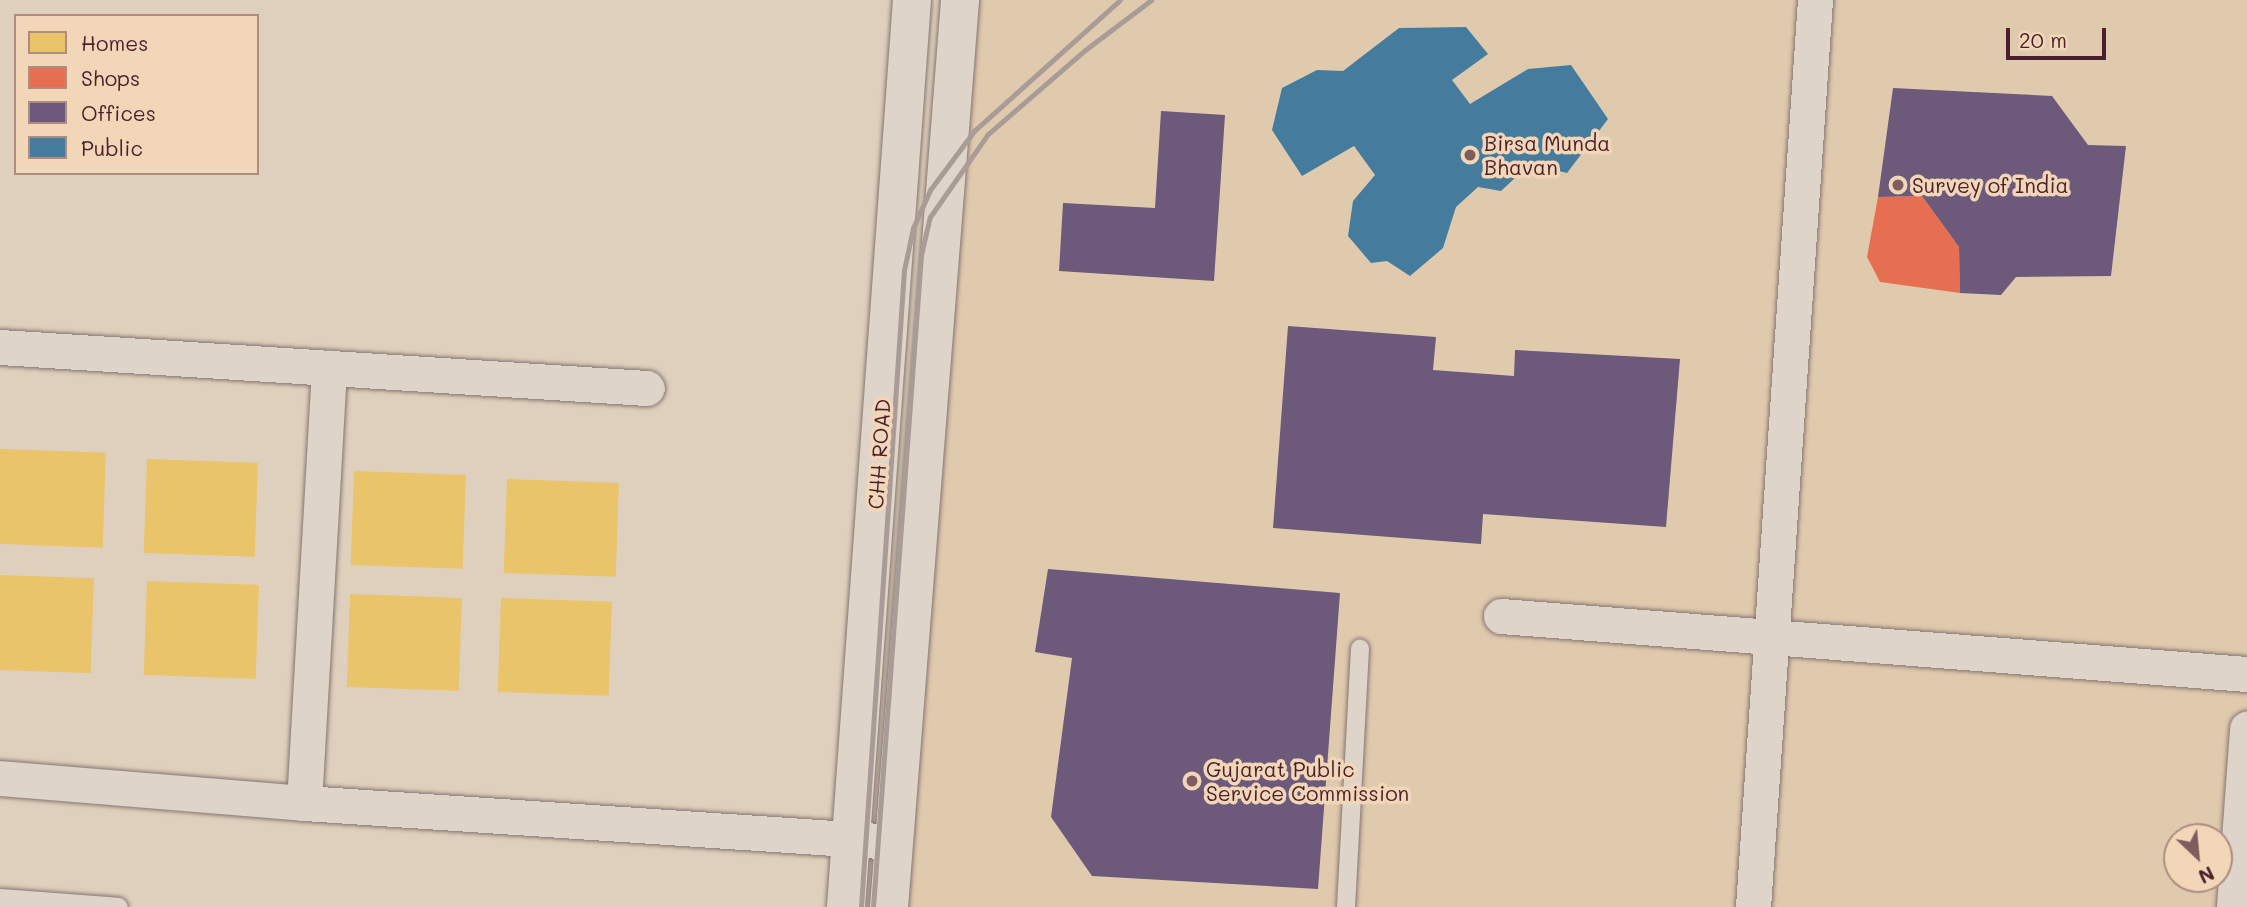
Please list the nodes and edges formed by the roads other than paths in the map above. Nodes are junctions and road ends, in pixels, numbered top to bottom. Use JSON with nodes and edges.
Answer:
{"nodes":[{"id":1,"x":912,"y":0,"type":"edge"},
{"id":2,"x":960,"y":0,"type":"edge"},
{"id":3,"x":1815,"y":0,"type":"edge"},
{"id":4,"x":0,"y":347,"type":"edge"},
{"id":5,"x":329,"y":368,"type":"junction"},
{"id":6,"x":647,"y":388,"type":"dead end"},
{"id":7,"x":1501,"y":616,"type":"dead end"},
{"id":8,"x":1773,"y":638,"type":"junction"},
{"id":9,"x":1360,"y":648,"type":"dead end"},
{"id":10,"x":2247,"y":674,"type":"edge"},
{"id":11,"x":2247,"y":728,"type":"edge"},
{"id":12,"x":0,"y":778,"type":"edge"},
{"id":13,"x":304,"y":803,"type":"junction"},
{"id":14,"x":852,"y":837,"type":"junction"},
{"id":15,"x":894,"y":842,"type":"junction"},
{"id":16,"x":0,"y":898,"type":"edge"},
{"id":17,"x":119,"y":907,"type":"edge"},
{"id":18,"x":846,"y":907,"type":"edge"},
{"id":19,"x":889,"y":907,"type":"edge"},
{"id":20,"x":1346,"y":907,"type":"edge"},
{"id":21,"x":1754,"y":907,"type":"edge"},
{"id":22,"x":2234,"y":907,"type":"edge"}],
"edges":[{"from":1,"to":14,"type":"street","name":"CHH ROAD"},
{"from":2,"to":15,"type":"street"},
{"from":3,"to":8,"type":"street"},
{"from":4,"to":5,"type":"street"},
{"from":5,"to":6,"type":"street"},
{"from":5,"to":13,"type":"street"},
{"from":7,"to":8,"type":"street"},
{"from":8,"to":10,"type":"street"},
{"from":8,"to":21,"type":"street"},
{"from":9,"to":20,"type":"lane"},
{"from":11,"to":22,"type":"street"},
{"from":12,"to":13,"type":"street"},
{"from":13,"to":14,"type":"street"},
{"from":14,"to":15,"type":"street"},
{"from":14,"to":18,"type":"street","name":"CHH ROAD"},
{"from":15,"to":19,"type":"street"},
{"from":16,"to":17,"type":"lane"}]}
